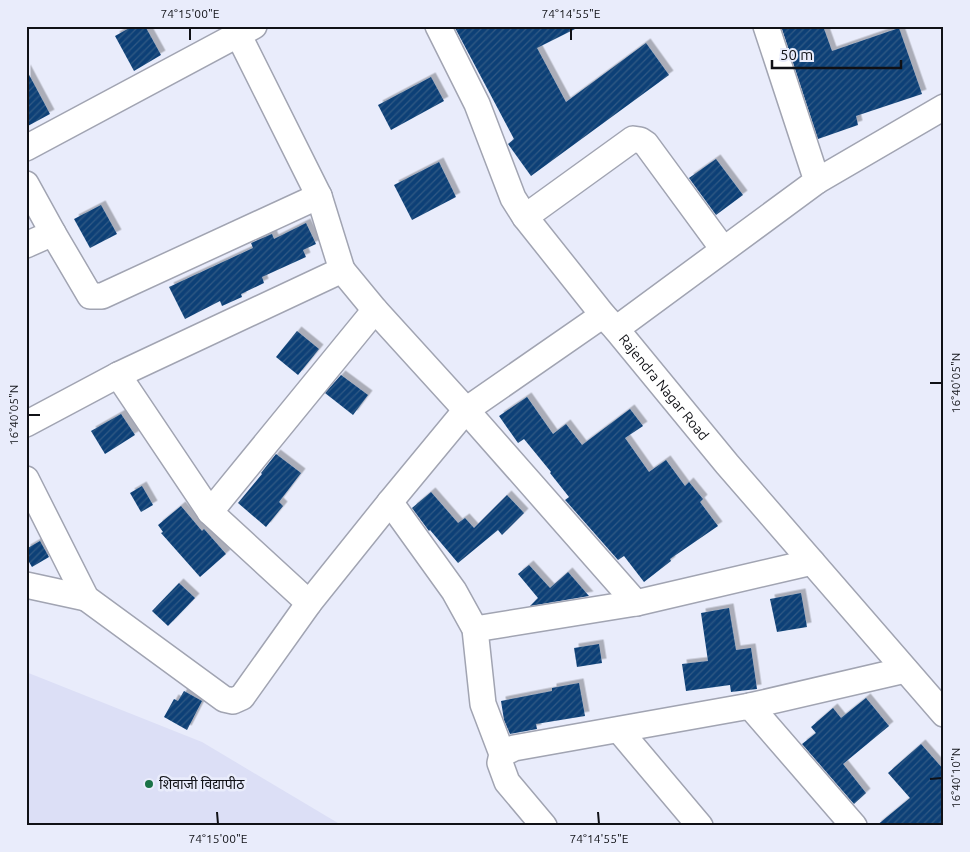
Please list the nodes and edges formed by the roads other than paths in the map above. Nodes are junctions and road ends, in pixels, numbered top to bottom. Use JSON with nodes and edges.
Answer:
{"nodes":[{"id":1,"x":438,"y":26,"type":"edge"},
{"id":2,"x":766,"y":26,"type":"edge"},
{"id":3,"x":242,"y":29,"type":"edge"},
{"id":4,"x":944,"y":108,"type":"edge"},
{"id":5,"x":26,"y":148,"type":"edge"},
{"id":6,"x":817,"y":181,"type":"junction"},
{"id":7,"x":26,"y":184,"type":"edge"},
{"id":8,"x":319,"y":196,"type":"junction"},
{"id":9,"x":525,"y":217,"type":"junction"},
{"id":10,"x":53,"y":233,"type":"junction"},
{"id":11,"x":26,"y":246,"type":"edge"},
{"id":12,"x":723,"y":249,"type":"junction"},
{"id":13,"x":342,"y":270,"type":"junction"},
{"id":14,"x":375,"y":310,"type":"junction"},
{"id":15,"x":610,"y":322,"type":"junction"},
{"id":16,"x":118,"y":375,"type":"junction"},
{"id":17,"x":466,"y":410,"type":"junction"},
{"id":18,"x":26,"y":424,"type":"edge"},
{"id":19,"x":26,"y":478,"type":"edge"},
{"id":20,"x":390,"y":502,"type":"junction"},
{"id":21,"x":210,"y":512,"type":"junction"},
{"id":22,"x":812,"y":562,"type":"junction"},
{"id":23,"x":26,"y":585,"type":"edge"},
{"id":24,"x":86,"y":598,"type":"junction"},
{"id":25,"x":309,"y":603,"type":"junction"},
{"id":26,"x":636,"y":603,"type":"junction"},
{"id":27,"x":475,"y":629,"type":"junction"},
{"id":28,"x":905,"y":670,"type":"junction"},
{"id":29,"x":939,"y":701,"type":"edge"},
{"id":30,"x":750,"y":706,"type":"junction"},
{"id":31,"x":619,"y":730,"type":"junction"},
{"id":32,"x":502,"y":754,"type":"junction"},
{"id":33,"x":544,"y":826,"type":"edge"},
{"id":34,"x":700,"y":826,"type":"edge"},
{"id":35,"x":854,"y":826,"type":"edge"}],
"edges":[{"from":1,"to":9,"type":"street","name":"Rajendra Nagar Road"},
{"from":2,"to":6,"type":"street"},
{"from":3,"to":5,"type":"street"},
{"from":3,"to":8,"type":"street"},
{"from":4,"to":6,"type":"street"},
{"from":6,"to":12,"type":"street"},
{"from":7,"to":10,"type":"street"},
{"from":8,"to":10,"type":"street"},
{"from":8,"to":13,"type":"street"},
{"from":9,"to":12,"type":"street"},
{"from":9,"to":15,"type":"street","name":"Rajendra Nagar Road"},
{"from":10,"to":11,"type":"street"},
{"from":12,"to":15,"type":"street"},
{"from":13,"to":14,"type":"street"},
{"from":13,"to":16,"type":"street"},
{"from":14,"to":17,"type":"street"},
{"from":14,"to":21,"type":"street"},
{"from":15,"to":17,"type":"street"},
{"from":15,"to":22,"type":"street","name":"Rajendra Nagar Road"},
{"from":16,"to":18,"type":"street"},
{"from":16,"to":21,"type":"street"},
{"from":17,"to":20,"type":"street"},
{"from":17,"to":26,"type":"street"},
{"from":19,"to":24,"type":"street"},
{"from":20,"to":25,"type":"street"},
{"from":20,"to":27,"type":"street"},
{"from":21,"to":25,"type":"street"},
{"from":22,"to":26,"type":"street"},
{"from":22,"to":28,"type":"street","name":"Rajendra Nagar Road"},
{"from":23,"to":24,"type":"street"},
{"from":24,"to":25,"type":"street"},
{"from":26,"to":27,"type":"street"},
{"from":27,"to":32,"type":"street"},
{"from":28,"to":29,"type":"street","name":"Rajendra Nagar Road"},
{"from":28,"to":30,"type":"street"},
{"from":30,"to":31,"type":"street"},
{"from":30,"to":35,"type":"street"},
{"from":31,"to":32,"type":"street"},
{"from":31,"to":34,"type":"street"},
{"from":32,"to":33,"type":"street"}]}
